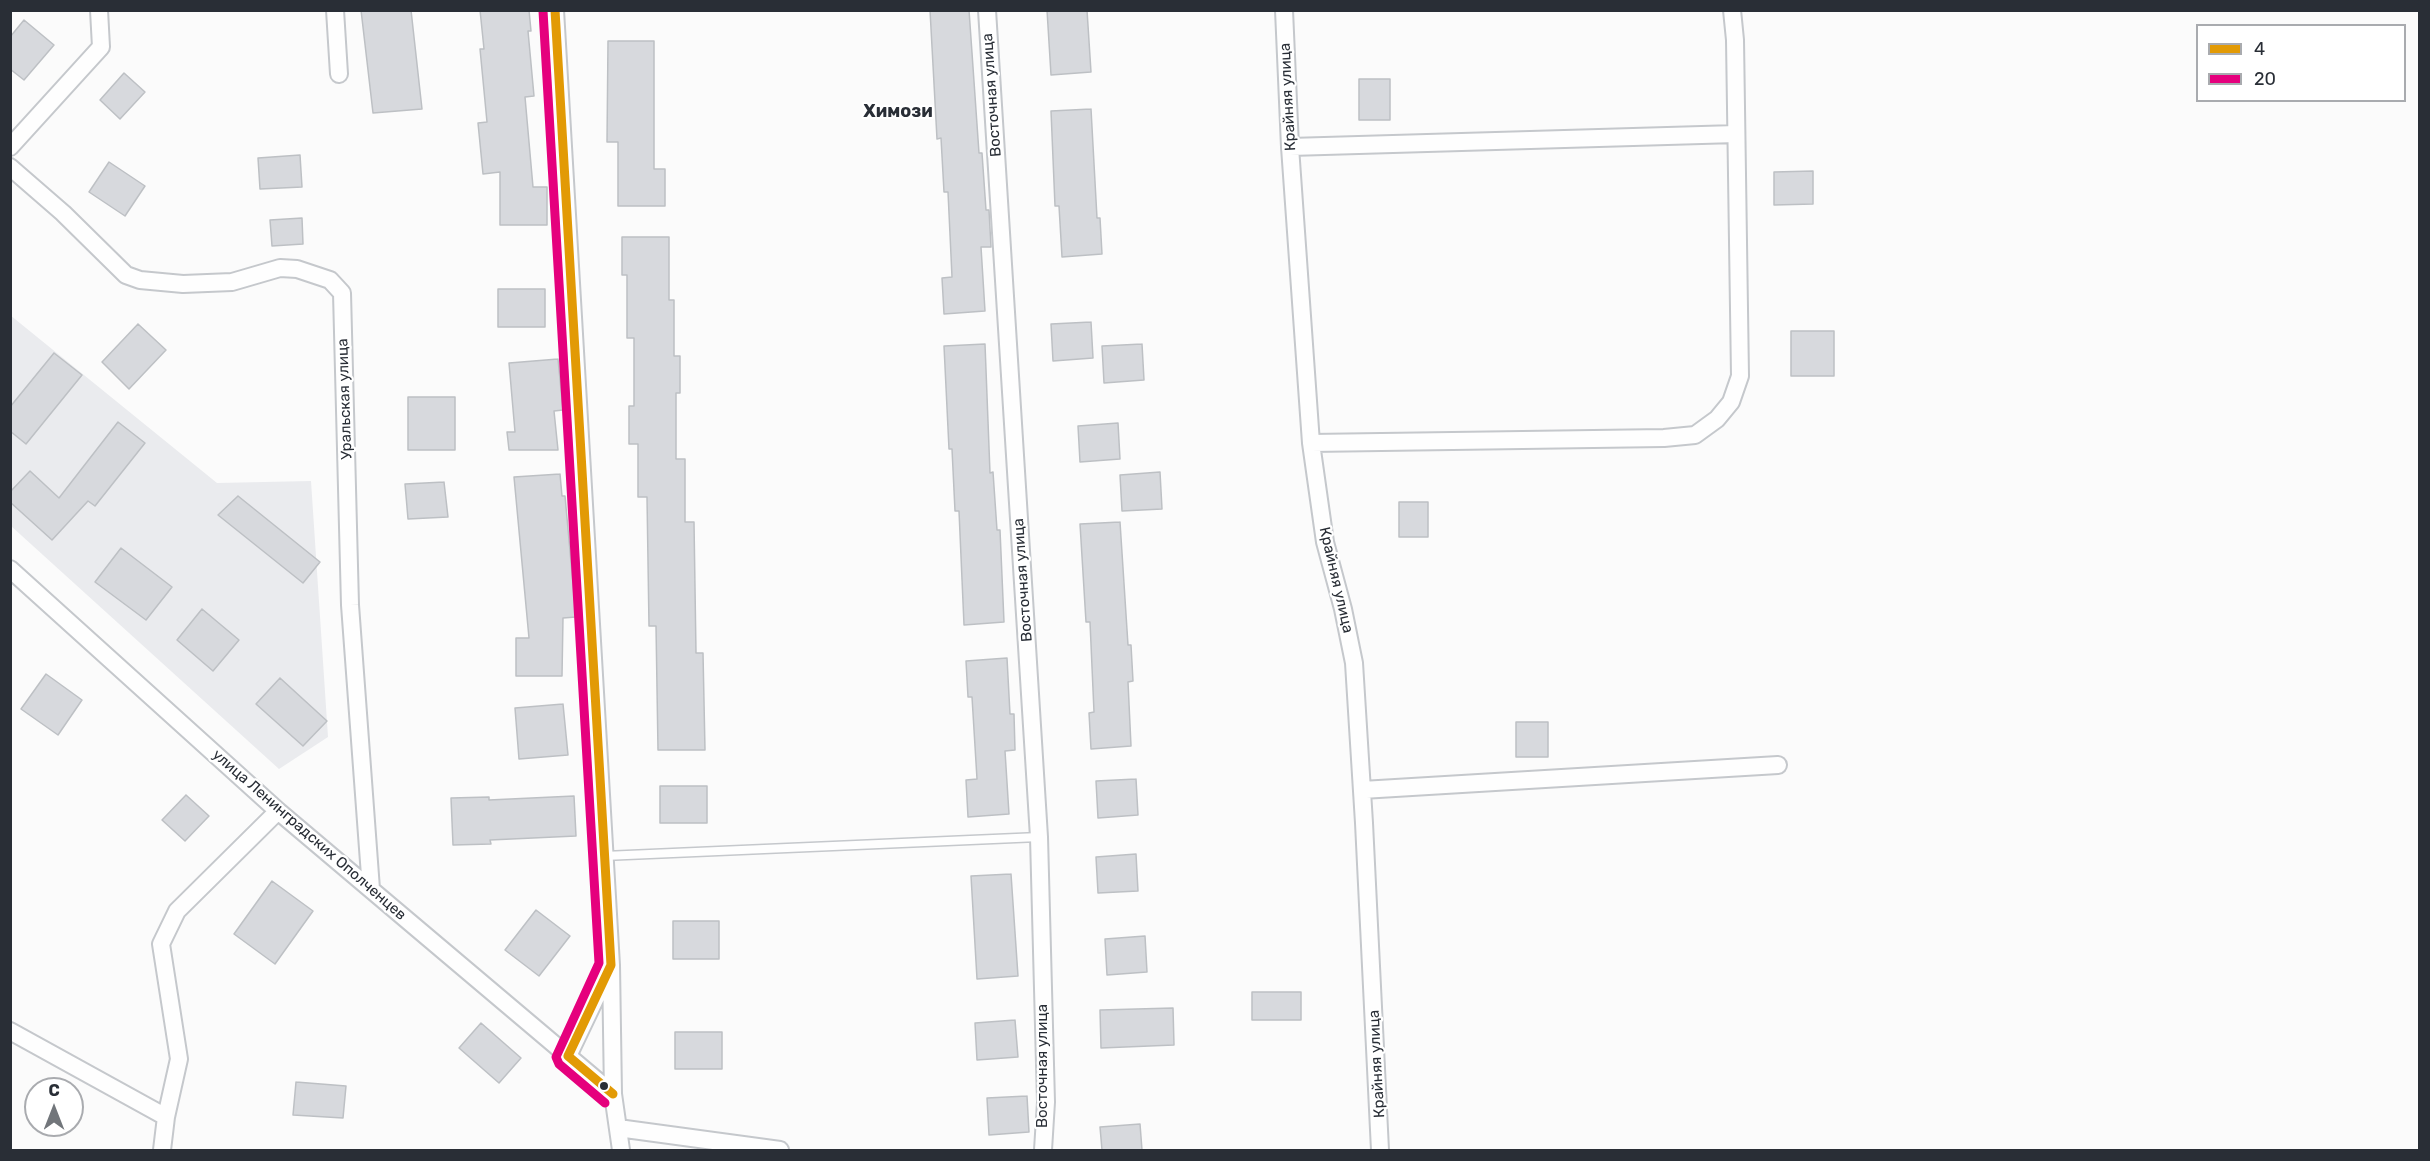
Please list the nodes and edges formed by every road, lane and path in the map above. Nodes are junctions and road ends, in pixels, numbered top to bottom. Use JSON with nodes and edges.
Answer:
{"nodes":[{"id":1,"x":99,"y":10,"type":"edge"},
{"id":2,"x":335,"y":10,"type":"edge"},
{"id":3,"x":555,"y":10,"type":"edge"},
{"id":4,"x":987,"y":10,"type":"edge"},
{"id":5,"x":1284,"y":10,"type":"edge"},
{"id":6,"x":1732,"y":10,"type":"edge"},
{"id":7,"x":339,"y":74,"type":"dead end"},
{"id":8,"x":1737,"y":134,"type":"junction"},
{"id":9,"x":10,"y":147,"type":"edge"},
{"id":10,"x":1290,"y":147,"type":"junction"},
{"id":11,"x":10,"y":167,"type":"edge"},
{"id":12,"x":1311,"y":443,"type":"junction"},
{"id":13,"x":10,"y":569,"type":"edge"},
{"id":14,"x":1778,"y":765,"type":"dead end"},
{"id":15,"x":1362,"y":790,"type":"junction"},
{"id":16,"x":278,"y":811,"type":"junction"},
{"id":17,"x":1039,"y":837,"type":"junction"},
{"id":18,"x":603,"y":856,"type":"junction"},
{"id":19,"x":370,"y":889,"type":"junction"},
{"id":20,"x":611,"y":965,"type":"junction"},
{"id":21,"x":10,"y":1031,"type":"edge"},
{"id":22,"x":568,"y":1056,"type":"junction"},
{"id":23,"x":613,"y":1094,"type":"junction"},
{"id":24,"x":166,"y":1117,"type":"junction"},
{"id":25,"x":618,"y":1128,"type":"junction"},
{"id":26,"x":162,"y":1150,"type":"edge"},
{"id":27,"x":621,"y":1150,"type":"edge"},
{"id":28,"x":780,"y":1150,"type":"edge"},
{"id":29,"x":1042,"y":1150,"type":"edge"},
{"id":30,"x":1380,"y":1150,"type":"edge"}],
"edges":[{"from":1,"to":9,"type":"street"},
{"from":2,"to":7,"type":"street"},
{"from":3,"to":18,"type":"street"},
{"from":4,"to":17,"type":"street","name":"Восточная улица"},
{"from":5,"to":10,"type":"street","name":"Крайняя улица"},
{"from":6,"to":8,"type":"street"},
{"from":8,"to":10,"type":"street"},
{"from":8,"to":12,"type":"street"},
{"from":10,"to":12,"type":"street","name":"Крайняя улица"},
{"from":11,"to":19,"type":"street","name":"Уральская улица"},
{"from":12,"to":15,"type":"street","name":"Крайняя улица"},
{"from":13,"to":16,"type":"street","name":"улица Ленинградских Ополченцев"},
{"from":14,"to":15,"type":"street"},
{"from":15,"to":30,"type":"street","name":"Крайняя улица"},
{"from":16,"to":19,"type":"street","name":"улица Ленинградских Ополченцев"},
{"from":16,"to":24,"type":"street"},
{"from":17,"to":18,"type":"lane"},
{"from":17,"to":29,"type":"street","name":"Восточная улица"},
{"from":18,"to":20,"type":"street"},
{"from":19,"to":22,"type":"street","name":"улица Ленинградских Ополченцев"},
{"from":20,"to":22,"type":"street"},
{"from":20,"to":23,"type":"street"},
{"from":21,"to":24,"type":"street"},
{"from":22,"to":23,"type":"street","name":"улица Ленинградских Ополченцев"},
{"from":23,"to":25,"type":"street"},
{"from":24,"to":26,"type":"street"},
{"from":25,"to":27,"type":"street"},
{"from":25,"to":28,"type":"street"}]}
